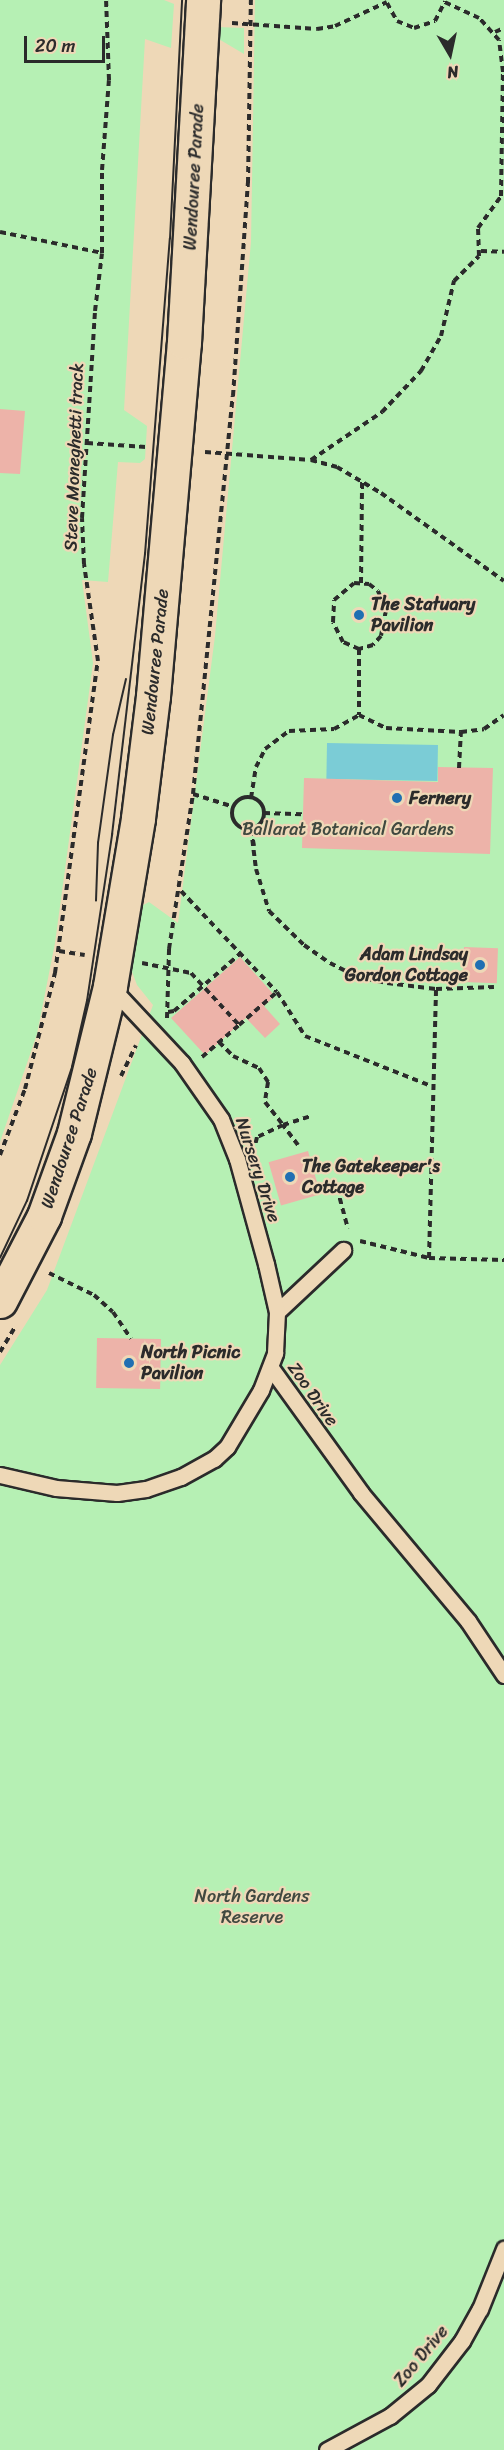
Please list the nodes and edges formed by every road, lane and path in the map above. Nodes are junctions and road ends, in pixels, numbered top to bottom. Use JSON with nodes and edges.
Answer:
{"nodes":[{"id":1,"x":105,"y":0,"type":"edge"},
{"id":2,"x":251,"y":0,"type":"edge"},
{"id":3,"x":387,"y":1,"type":"edge"},
{"id":4,"x":445,"y":1,"type":"edge"},
{"id":5,"x":203,"y":11,"type":"edge"},
{"id":6,"x":251,"y":23,"type":"junction"},
{"id":7,"x":504,"y":28,"type":"edge"},
{"id":8,"x":495,"y":32,"type":"junction"},
{"id":9,"x":0,"y":232,"type":"edge"},
{"id":10,"x":481,"y":251,"type":"junction"},
{"id":11,"x":504,"y":252,"type":"edge"},
{"id":12,"x":102,"y":253,"type":"junction"},
{"id":13,"x":87,"y":443,"type":"junction"},
{"id":14,"x":175,"y":449,"type":"junction"},
{"id":15,"x":228,"y":454,"type":"junction"},
{"id":16,"x":311,"y":460,"type":"junction"},
{"id":17,"x":362,"y":482,"type":"junction"},
{"id":18,"x":504,"y":581,"type":"edge"},
{"id":19,"x":360,"y":583,"type":"junction"},
{"id":20,"x":359,"y":649,"type":"junction"},
{"id":21,"x":359,"y":715,"type":"junction"},
{"id":22,"x":504,"y":715,"type":"edge"},
{"id":23,"x":461,"y":732,"type":"junction"},
{"id":24,"x":459,"y":768,"type":"dead end"},
{"id":25,"x":193,"y":794,"type":"junction"},
{"id":26,"x":251,"y":798,"type":"junction"},
{"id":27,"x":234,"y":807,"type":"junction"},
{"id":28,"x":264,"y":813,"type":"junction"},
{"id":29,"x":302,"y":814,"type":"dead end"},
{"id":30,"x":251,"y":829,"type":"junction"},
{"id":31,"x":254,"y":846,"type":"dead end"},
{"id":32,"x":180,"y":890,"type":"junction"},
{"id":33,"x":59,"y":951,"type":"junction"},
{"id":34,"x":241,"y":953,"type":"junction"},
{"id":35,"x":167,"y":967,"type":"junction"},
{"id":36,"x":113,"y":973,"type":"junction"},
{"id":37,"x":203,"y":986,"type":"junction"},
{"id":38,"x":494,"y":987,"type":"dead end"},
{"id":39,"x":436,"y":989,"type":"junction"},
{"id":40,"x":277,"y":992,"type":"junction"},
{"id":41,"x":167,"y":1012,"type":"junction"},
{"id":42,"x":239,"y":1025,"type":"junction"},
{"id":43,"x":174,"y":1026,"type":"dead end"},
{"id":44,"x":219,"y":1042,"type":"junction"},
{"id":45,"x":196,"y":1049,"type":"dead end"},
{"id":46,"x":431,"y":1086,"type":"junction"},
{"id":47,"x":311,"y":1116,"type":"dead end"},
{"id":48,"x":284,"y":1127,"type":"junction"},
{"id":49,"x":256,"y":1137,"type":"dead end"},
{"id":50,"x":297,"y":1143,"type":"dead end"},
{"id":51,"x":0,"y":1155,"type":"edge"},
{"id":52,"x":337,"y":1188,"type":"dead end"},
{"id":53,"x":347,"y":1246,"type":"junction"},
{"id":54,"x":429,"y":1258,"type":"junction"},
{"id":55,"x":504,"y":1260,"type":"edge"},
{"id":56,"x":49,"y":1273,"type":"dead end"},
{"id":57,"x":0,"y":1301,"type":"edge"},
{"id":58,"x":277,"y":1312,"type":"junction"},
{"id":59,"x":131,"y":1339,"type":"dead end"},
{"id":60,"x":271,"y":1368,"type":"junction"},
{"id":61,"x":0,"y":1475,"type":"edge"},
{"id":62,"x":504,"y":1675,"type":"edge"},
{"id":63,"x":504,"y":2249,"type":"edge"},
{"id":64,"x":327,"y":2450,"type":"edge"}],
"edges":[{"from":1,"to":12,"type":"path","name":"Steve Moneghetti track"},
{"from":2,"to":6,"type":"path"},
{"from":3,"to":4,"type":"path"},
{"from":3,"to":6,"type":"path"},
{"from":4,"to":8,"type":"path"},
{"from":5,"to":6,"type":"path"},
{"from":5,"to":14,"type":"street","name":"Wendouree Parade"},
{"from":6,"to":15,"type":"path"},
{"from":7,"to":8,"type":"path"},
{"from":8,"to":10,"type":"path"},
{"from":9,"to":12,"type":"path"},
{"from":10,"to":11,"type":"path"},
{"from":10,"to":16,"type":"path"},
{"from":12,"to":13,"type":"path","name":"Steve Moneghetti track"},
{"from":13,"to":14,"type":"path"},
{"from":13,"to":33,"type":"path","name":"Steve Moneghetti track"},
{"from":14,"to":15,"type":"path"},
{"from":14,"to":36,"type":"street","name":"Wendouree Parade"},
{"from":15,"to":16,"type":"path"},
{"from":15,"to":25,"type":"path"},
{"from":16,"to":17,"type":"path"},
{"from":17,"to":18,"type":"path"},
{"from":17,"to":19,"type":"path"},
{"from":19,"to":20,"type":"path"},
{"from":19,"to":20,"type":"path"},
{"from":20,"to":21,"type":"path"},
{"from":21,"to":23,"type":"path"},
{"from":21,"to":26,"type":"path"},
{"from":22,"to":23,"type":"path"},
{"from":23,"to":24,"type":"path"},
{"from":25,"to":27,"type":"path"},
{"from":25,"to":32,"type":"path"},
{"from":26,"to":27,"type":"path"},
{"from":26,"to":28,"type":"path"},
{"from":27,"to":30,"type":"path"},
{"from":28,"to":29,"type":"path"},
{"from":28,"to":30,"type":"path"},
{"from":30,"to":31,"type":"path"},
{"from":30,"to":39,"type":"path"},
{"from":32,"to":34,"type":"path"},
{"from":32,"to":35,"type":"path"},
{"from":33,"to":36,"type":"path"},
{"from":33,"to":51,"type":"path","name":"Steve Moneghetti track"},
{"from":34,"to":37,"type":"path"},
{"from":34,"to":40,"type":"path"},
{"from":35,"to":36,"type":"path"},
{"from":35,"to":37,"type":"path"},
{"from":35,"to":41,"type":"path"},
{"from":36,"to":57,"type":"street","name":"Wendouree Parade"},
{"from":36,"to":58,"type":"lane","name":"Nursery Drive"},
{"from":37,"to":41,"type":"path"},
{"from":37,"to":42,"type":"path"},
{"from":38,"to":39,"type":"path"},
{"from":39,"to":46,"type":"path"},
{"from":40,"to":42,"type":"path"},
{"from":40,"to":46,"type":"path"},
{"from":41,"to":43,"type":"path"},
{"from":42,"to":44,"type":"path"},
{"from":44,"to":45,"type":"path"},
{"from":44,"to":48,"type":"path"},
{"from":46,"to":54,"type":"path"},
{"from":47,"to":48,"type":"path"},
{"from":48,"to":49,"type":"path"},
{"from":48,"to":50,"type":"path"},
{"from":52,"to":53,"type":"path"},
{"from":53,"to":54,"type":"path"},
{"from":53,"to":58,"type":"lane"},
{"from":54,"to":55,"type":"path"},
{"from":56,"to":59,"type":"path"},
{"from":58,"to":60,"type":"lane","name":"Nursery Drive"},
{"from":60,"to":61,"type":"lane","name":"Zoo Drive"},
{"from":60,"to":62,"type":"lane","name":"Zoo Drive"},
{"from":63,"to":64,"type":"lane","name":"Zoo Drive"}]}
